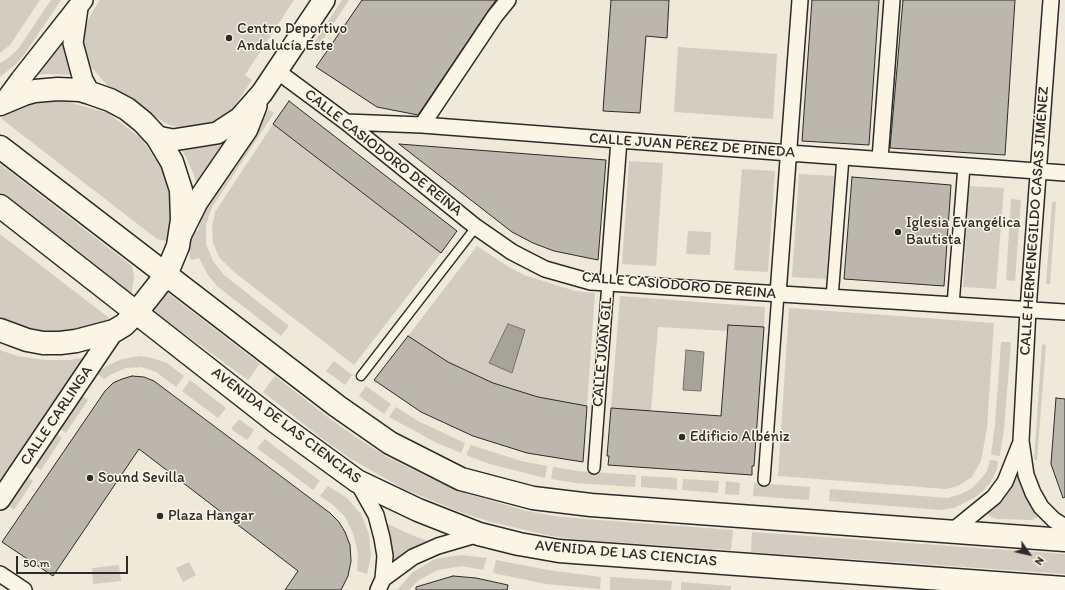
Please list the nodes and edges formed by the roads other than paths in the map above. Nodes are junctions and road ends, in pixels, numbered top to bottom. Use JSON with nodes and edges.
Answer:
{"nodes":[{"id":1,"x":324,"y":0,"type":"edge"},
{"id":2,"x":508,"y":0,"type":"edge"},
{"id":3,"x":800,"y":0,"type":"edge"},
{"id":4,"x":892,"y":0,"type":"edge"},
{"id":5,"x":1051,"y":0,"type":"edge"},
{"id":6,"x":80,"y":4,"type":"edge"},
{"id":7,"x":277,"y":70,"type":"junction"},
{"id":8,"x":90,"y":93,"type":"junction"},
{"id":9,"x":262,"y":93,"type":"junction"},
{"id":10,"x":2,"y":103,"type":"edge"},
{"id":11,"x":346,"y":122,"type":"junction"},
{"id":12,"x":422,"y":125,"type":"junction"},
{"id":13,"x":157,"y":137,"type":"junction"},
{"id":14,"x":618,"y":140,"type":"junction"},
{"id":15,"x":0,"y":146,"type":"edge"},
{"id":16,"x":789,"y":153,"type":"junction"},
{"id":17,"x":843,"y":157,"type":"junction"},
{"id":18,"x":880,"y":160,"type":"junction"},
{"id":19,"x":964,"y":166,"type":"junction"},
{"id":20,"x":1038,"y":171,"type":"junction"},
{"id":21,"x":1065,"y":173,"type":"edge"},
{"id":22,"x":0,"y":206,"type":"edge"},
{"id":23,"x":476,"y":227,"type":"junction"},
{"id":24,"x":181,"y":234,"type":"junction"},
{"id":25,"x":166,"y":275,"type":"junction"},
{"id":26,"x":608,"y":283,"type":"junction"},
{"id":27,"x":778,"y":294,"type":"junction"},
{"id":28,"x":832,"y":298,"type":"junction"},
{"id":29,"x":953,"y":305,"type":"junction"},
{"id":30,"x":1028,"y":310,"type":"junction"},
{"id":31,"x":136,"y":312,"type":"junction"},
{"id":32,"x":1065,"y":312,"type":"edge"},
{"id":33,"x":0,"y":330,"type":"edge"},
{"id":34,"x":114,"y":331,"type":"junction"},
{"id":35,"x":361,"y":376,"type":"dead end"},
{"id":36,"x":1021,"y":441,"type":"junction"},
{"id":37,"x":594,"y":468,"type":"dead end"},
{"id":38,"x":764,"y":480,"type":"dead end"},
{"id":39,"x":357,"y":481,"type":"junction"},
{"id":40,"x":0,"y":500,"type":"edge"},
{"id":41,"x":1065,"y":527,"type":"edge"},
{"id":42,"x":951,"y":532,"type":"junction"},
{"id":43,"x":479,"y":534,"type":"junction"},
{"id":44,"x":1065,"y":540,"type":"edge"},
{"id":45,"x":0,"y":574,"type":"edge"},
{"id":46,"x":916,"y":577,"type":"junction"},
{"id":47,"x":380,"y":585,"type":"edge"},
{"id":48,"x":1065,"y":588,"type":"edge"},
{"id":49,"x":24,"y":590,"type":"edge"},
{"id":50,"x":943,"y":590,"type":"edge"}],
"edges":[{"from":1,"to":7,"type":"main road"},
{"from":2,"to":12,"type":"street"},
{"from":3,"to":16,"type":"street"},
{"from":4,"to":18,"type":"street"},
{"from":5,"to":20,"type":"street","name":"CALLE HERMENEGILDO CASAS JIMÉNEZ"},
{"from":6,"to":8,"type":"street"},
{"from":6,"to":10,"type":"street"},
{"from":7,"to":9,"type":"main road"},
{"from":7,"to":11,"type":"street","name":"CALLE CASIODORO DE REINA"},
{"from":8,"to":10,"type":"main road"},
{"from":8,"to":13,"type":"main road"},
{"from":9,"to":13,"type":"main road"},
{"from":9,"to":24,"type":"main road"},
{"from":11,"to":12,"type":"street","name":"CALLE JUAN PÉREZ DE PINEDA"},
{"from":11,"to":23,"type":"street","name":"CALLE CASIODORO DE REINA"},
{"from":12,"to":14,"type":"street","name":"CALLE JUAN PÉREZ DE PINEDA"},
{"from":13,"to":24,"type":"main road"},
{"from":14,"to":16,"type":"street","name":"CALLE JUAN PÉREZ DE PINEDA"},
{"from":14,"to":26,"type":"street","name":"CALLE JUAN GIL"},
{"from":15,"to":25,"type":"main road"},
{"from":16,"to":17,"type":"street","name":"CALLE JUAN PÉREZ DE PINEDA"},
{"from":16,"to":27,"type":"street"},
{"from":17,"to":18,"type":"street","name":"CALLE JUAN PÉREZ DE PINEDA"},
{"from":17,"to":28,"type":"street"},
{"from":18,"to":19,"type":"street","name":"CALLE JUAN PÉREZ DE PINEDA"},
{"from":19,"to":20,"type":"street","name":"CALLE JUAN PÉREZ DE PINEDA"},
{"from":19,"to":29,"type":"street"},
{"from":20,"to":21,"type":"street","name":"CALLE JUAN PÉREZ DE PINEDA"},
{"from":20,"to":30,"type":"street","name":"CALLE HERMENEGILDO CASAS JIMÉNEZ"},
{"from":22,"to":31,"type":"main road","name":"AVENIDA DE LAS CIENCIAS"},
{"from":23,"to":26,"type":"street","name":"CALLE CASIODORO DE REINA"},
{"from":23,"to":35,"type":"lane"},
{"from":24,"to":25,"type":"main road"},
{"from":25,"to":31,"type":"main road"},
{"from":25,"to":42,"type":"main road"},
{"from":26,"to":27,"type":"street","name":"CALLE CASIODORO DE REINA"},
{"from":26,"to":37,"type":"street","name":"CALLE JUAN GIL"},
{"from":27,"to":28,"type":"street","name":"CALLE CASIODORO DE REINA"},
{"from":27,"to":38,"type":"street"},
{"from":28,"to":29,"type":"street","name":"CALLE CASIODORO DE REINA"},
{"from":29,"to":30,"type":"street","name":"CALLE CASIODORO DE REINA"},
{"from":30,"to":32,"type":"street","name":"CALLE CASIODORO DE REINA"},
{"from":30,"to":36,"type":"street","name":"CALLE HERMENEGILDO CASAS JIMÉNEZ"},
{"from":31,"to":34,"type":"main road"},
{"from":31,"to":39,"type":"main road","name":"AVENIDA DE LAS CIENCIAS"},
{"from":33,"to":34,"type":"main road"},
{"from":34,"to":40,"type":"street","name":"CALLE CARLINGA"},
{"from":36,"to":41,"type":"street","name":"CALLE HERMENEGILDO CASAS JIMÉNEZ"},
{"from":36,"to":42,"type":"street","name":"CALLE HERMENEGILDO CASAS JIMÉNEZ"},
{"from":39,"to":43,"type":"main road","name":"AVENIDA DE LAS CIENCIAS"},
{"from":39,"to":47,"type":"street"},
{"from":42,"to":44,"type":"main road"},
{"from":43,"to":46,"type":"main road","name":"AVENIDA DE LAS CIENCIAS"},
{"from":43,"to":47,"type":"street"},
{"from":45,"to":49,"type":"street"},
{"from":46,"to":48,"type":"main road","name":"AVENIDA DE LAS CIENCIAS"},
{"from":46,"to":50,"type":"street"}]}
